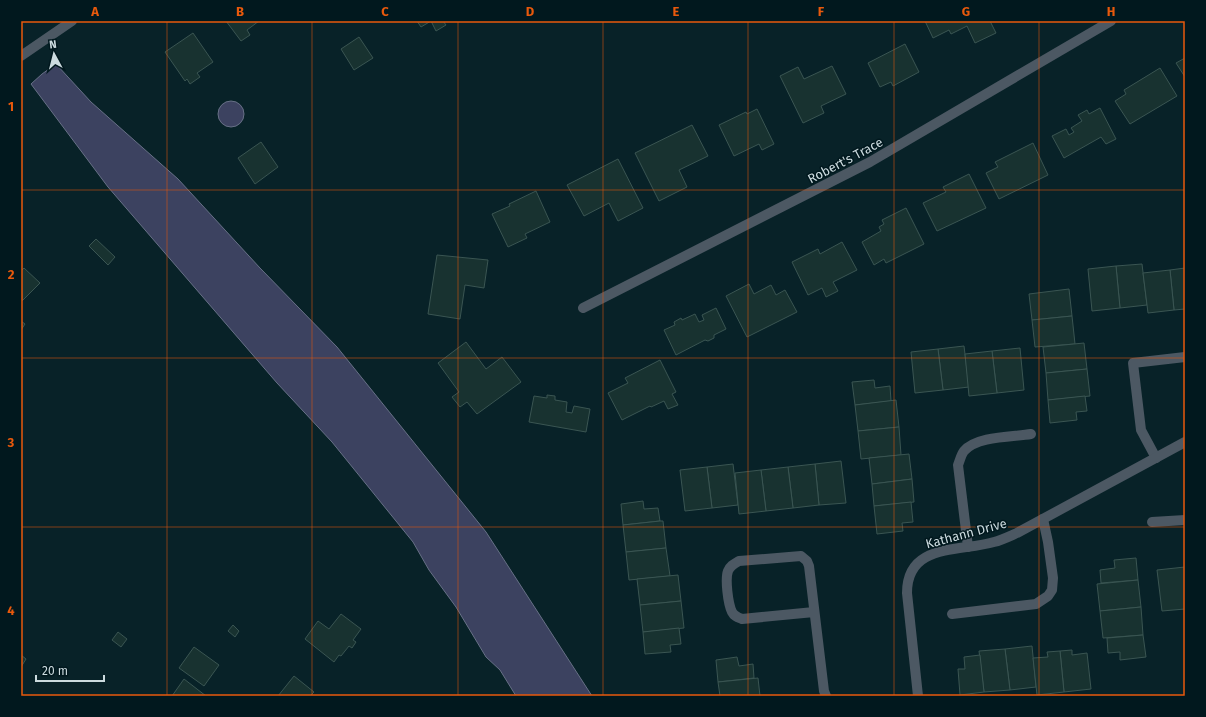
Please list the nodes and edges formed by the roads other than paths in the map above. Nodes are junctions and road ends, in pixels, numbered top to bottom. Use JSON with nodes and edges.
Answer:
{"nodes":[{"id":1,"x":72,"y":21,"type":"edge"},
{"id":2,"x":1111,"y":21,"type":"edge"},
{"id":3,"x":21,"y":56,"type":"edge"},
{"id":4,"x":583,"y":308,"type":"dead end"},
{"id":5,"x":1185,"y":357,"type":"edge"},
{"id":6,"x":1031,"y":434,"type":"dead end"},
{"id":7,"x":1185,"y":442,"type":"edge"},
{"id":8,"x":1156,"y":458,"type":"junction"},
{"id":9,"x":1043,"y":519,"type":"junction"},
{"id":10,"x":1185,"y":520,"type":"edge"},
{"id":11,"x":1152,"y":522,"type":"dead end"},
{"id":12,"x":968,"y":547,"type":"junction"},
{"id":13,"x":814,"y":612,"type":"junction"},
{"id":14,"x":952,"y":614,"type":"dead end"},
{"id":15,"x":826,"y":696,"type":"edge"},
{"id":16,"x":918,"y":696,"type":"edge"}],
"edges":[{"from":1,"to":3,"type":"street"},
{"from":2,"to":4,"type":"street","name":"Robert's Trace"},
{"from":5,"to":8,"type":"street"},
{"from":6,"to":12,"type":"street"},
{"from":7,"to":8,"type":"street","name":"Kathann Drive"},
{"from":8,"to":9,"type":"street","name":"Kathann Drive"},
{"from":9,"to":12,"type":"street","name":"Kathann Drive"},
{"from":9,"to":14,"type":"street"},
{"from":10,"to":11,"type":"street"},
{"from":12,"to":16,"type":"street","name":"Kathann Drive"},
{"from":13,"to":13,"type":"street"},
{"from":13,"to":15,"type":"street"}]}
